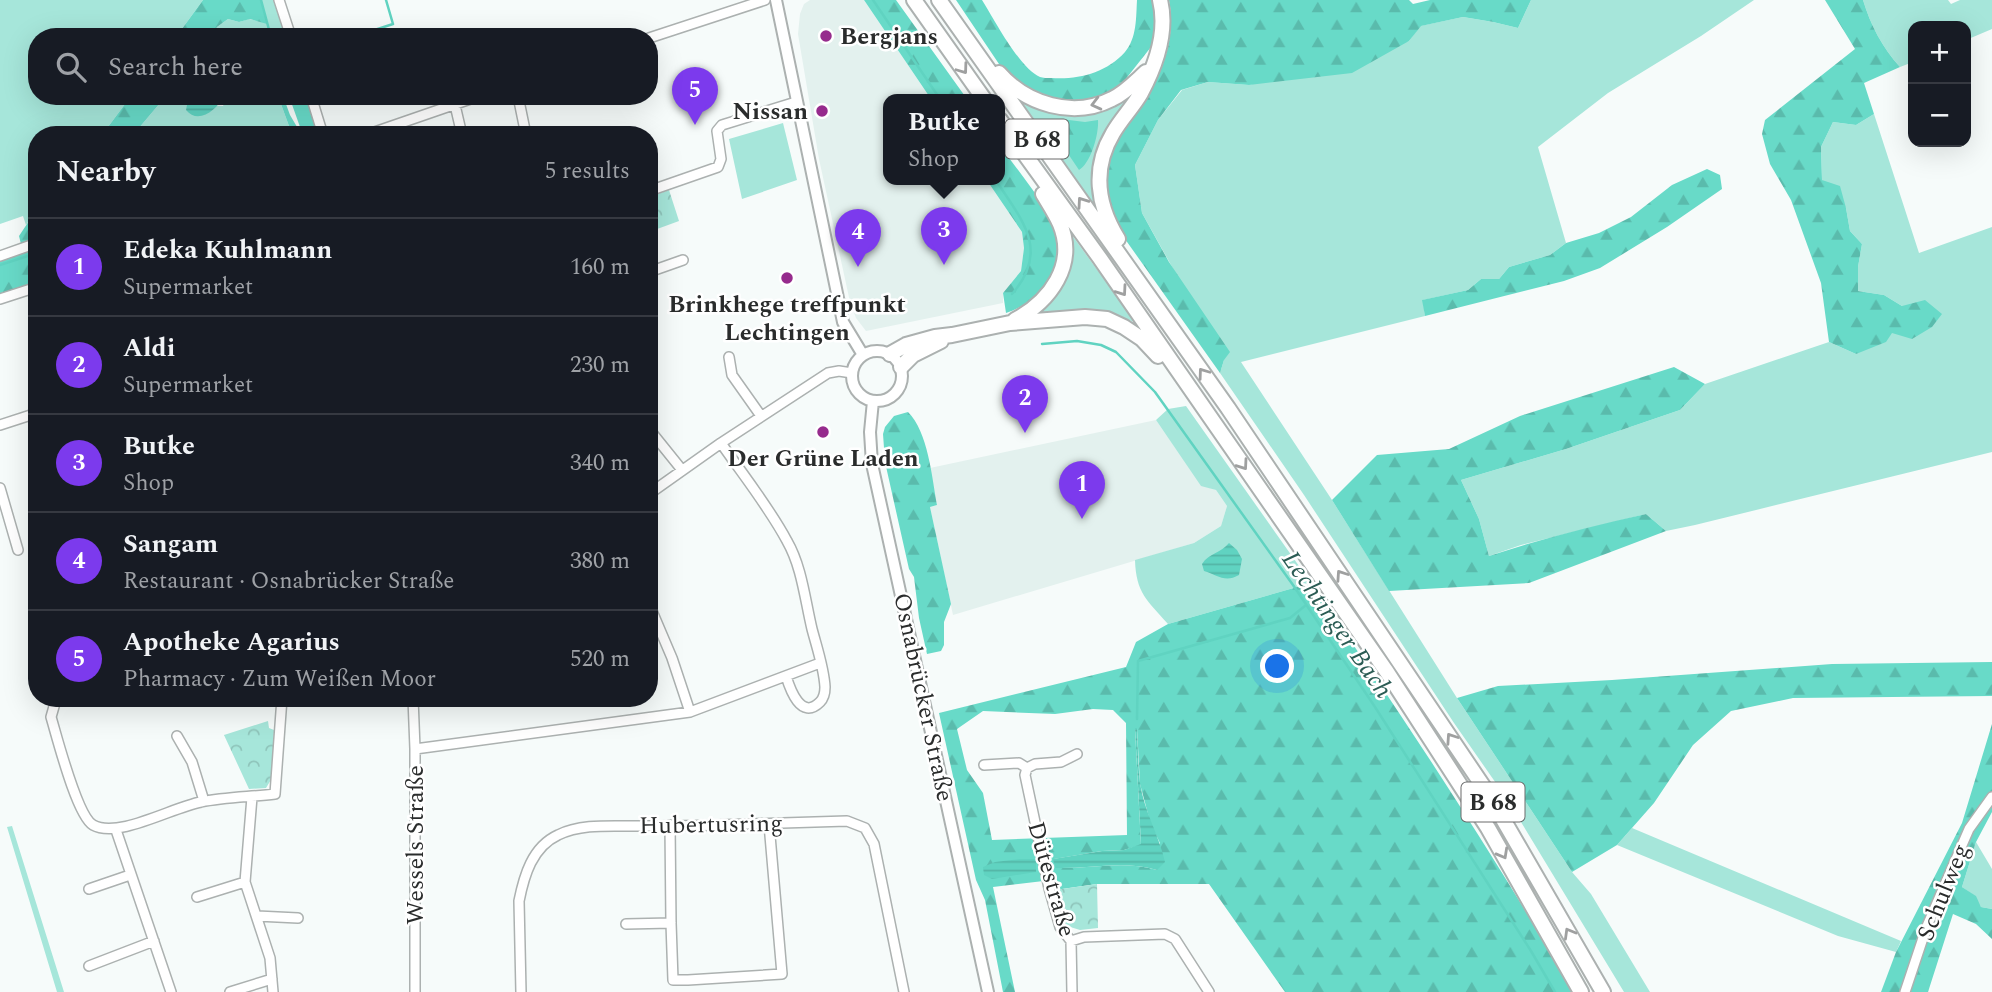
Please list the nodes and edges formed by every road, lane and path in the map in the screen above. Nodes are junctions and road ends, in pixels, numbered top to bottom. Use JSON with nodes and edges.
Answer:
{"nodes":[{"id":1,"x":279,"y":0,"type":"edge"},
{"id":2,"x":765,"y":0,"type":"edge"},
{"id":3,"x":776,"y":0,"type":"edge"},
{"id":4,"x":914,"y":0,"type":"edge"},
{"id":5,"x":939,"y":0,"type":"edge"},
{"id":6,"x":946,"y":0,"type":"edge"},
{"id":7,"x":1160,"y":0,"type":"edge"},
{"id":8,"x":288,"y":28,"type":"edge"},
{"id":9,"x":658,"y":35,"type":"edge"},
{"id":10,"x":1152,"y":66,"type":"junction"},
{"id":11,"x":980,"y":94,"type":"edge"},
{"id":12,"x":796,"y":103,"type":"junction"},
{"id":13,"x":314,"y":105,"type":"edge"},
{"id":14,"x":452,"y":105,"type":"edge"},
{"id":15,"x":455,"y":105,"type":"edge"},
{"id":16,"x":520,"y":105,"type":"edge"},
{"id":17,"x":320,"y":126,"type":"edge"},
{"id":18,"x":392,"y":126,"type":"edge"},
{"id":19,"x":460,"y":126,"type":"edge"},
{"id":20,"x":524,"y":126,"type":"edge"},
{"id":21,"x":1005,"y":127,"type":"edge"},
{"id":22,"x":1040,"y":176,"type":"junction"},
{"id":23,"x":658,"y":188,"type":"edge"},
{"id":24,"x":28,"y":246,"type":"edge"},
{"id":25,"x":0,"y":256,"type":"edge"},
{"id":26,"x":683,"y":260,"type":"dead end"},
{"id":27,"x":658,"y":269,"type":"edge"},
{"id":28,"x":1135,"y":278,"type":"junction"},
{"id":29,"x":28,"y":290,"type":"edge"},
{"id":30,"x":0,"y":299,"type":"edge"},
{"id":31,"x":1010,"y":323,"type":"junction"},
{"id":32,"x":952,"y":335,"type":"junction"},
{"id":33,"x":890,"y":354,"type":"junction"},
{"id":34,"x":863,"y":355,"type":"junction"},
{"id":35,"x":729,"y":357,"type":"dead end"},
{"id":36,"x":901,"y":367,"type":"junction"},
{"id":37,"x":852,"y":373,"type":"junction"},
{"id":38,"x":873,"y":401,"type":"junction"},
{"id":39,"x":1204,"y":409,"type":"junction"},
{"id":40,"x":28,"y":416,"type":"edge"},
{"id":41,"x":761,"y":416,"type":"junction"},
{"id":42,"x":0,"y":425,"type":"edge"},
{"id":43,"x":658,"y":440,"type":"edge"},
{"id":44,"x":721,"y":443,"type":"junction"},
{"id":45,"x":682,"y":470,"type":"junction"},
{"id":46,"x":658,"y":487,"type":"edge"},
{"id":47,"x":0,"y":488,"type":"edge"},
{"id":48,"x":18,"y":550,"type":"dead end"},
{"id":49,"x":658,"y":625,"type":"edge"},
{"id":50,"x":820,"y":663,"type":"junction"},
{"id":51,"x":786,"y":676,"type":"junction"},
{"id":52,"x":54,"y":707,"type":"edge"},
{"id":53,"x":281,"y":707,"type":"edge"},
{"id":54,"x":413,"y":707,"type":"edge"},
{"id":55,"x":690,"y":712,"type":"junction"},
{"id":56,"x":177,"y":737,"type":"dead end"},
{"id":57,"x":415,"y":749,"type":"junction"},
{"id":58,"x":1077,"y":754,"type":"dead end"},
{"id":59,"x":984,"y":765,"type":"dead end"},
{"id":60,"x":1027,"y":768,"type":"junction"},
{"id":61,"x":254,"y":796,"type":"junction"},
{"id":62,"x":1992,"y":797,"type":"edge"},
{"id":63,"x":204,"y":801,"type":"junction"},
{"id":64,"x":769,"y":824,"type":"junction"},
{"id":65,"x":670,"y":825,"type":"junction"},
{"id":66,"x":116,"y":830,"type":"junction"},
{"id":67,"x":130,"y":875,"type":"junction"},
{"id":68,"x":245,"y":882,"type":"junction"},
{"id":69,"x":89,"y":889,"type":"dead end"},
{"id":70,"x":197,"y":897,"type":"dead end"},
{"id":71,"x":257,"y":916,"type":"junction"},
{"id":72,"x":298,"y":918,"type":"dead end"},
{"id":73,"x":671,"y":923,"type":"junction"},
{"id":74,"x":626,"y":924,"type":"dead end"},
{"id":75,"x":154,"y":941,"type":"junction"},
{"id":76,"x":1071,"y":941,"type":"junction"},
{"id":77,"x":89,"y":966,"type":"dead end"},
{"id":78,"x":272,"y":979,"type":"junction"},
{"id":79,"x":171,"y":992,"type":"edge"},
{"id":80,"x":230,"y":992,"type":"edge"},
{"id":81,"x":272,"y":992,"type":"edge"},
{"id":82,"x":415,"y":992,"type":"edge"},
{"id":83,"x":521,"y":992,"type":"edge"},
{"id":84,"x":904,"y":992,"type":"edge"},
{"id":85,"x":988,"y":992,"type":"edge"},
{"id":86,"x":1072,"y":992,"type":"edge"},
{"id":87,"x":1209,"y":992,"type":"edge"},
{"id":88,"x":1581,"y":992,"type":"edge"},
{"id":89,"x":1603,"y":992,"type":"edge"},
{"id":90,"x":1905,"y":992,"type":"edge"}],
"edges":[{"from":1,"to":8,"type":"street"},
{"from":2,"to":9,"type":"street"},
{"from":3,"to":12,"type":"street"},
{"from":4,"to":11,"type":"highway","number":"B 68","one_way":true},
{"from":28,"to":5,"type":"highway","number":"B 68","one_way":true},
{"from":10,"to":6,"type":"highway","one_way":true},
{"from":7,"to":10,"type":"highway"},
{"from":10,"to":28,"type":"highway"},
{"from":12,"to":23,"type":"street"},
{"from":12,"to":34,"type":"street"},
{"from":13,"to":17,"type":"street"},
{"from":14,"to":18,"type":"street"},
{"from":15,"to":19,"type":"street"},
{"from":16,"to":20,"type":"street"},
{"from":21,"to":22,"type":"highway","number":"B 68"},
{"from":22,"to":31,"type":"highway"},
{"from":22,"to":39,"type":"highway","number":"B 68","one_way":true},
{"from":24,"to":25,"type":"street"},
{"from":26,"to":27,"type":"street"},
{"from":89,"to":28,"type":"highway","number":"B 68","one_way":true},
{"from":29,"to":30,"type":"street"},
{"from":31,"to":32,"type":"highway"},
{"from":31,"to":39,"type":"highway"},
{"from":32,"to":33,"type":"highway"},
{"from":32,"to":36,"type":"highway"},
{"from":33,"to":34,"type":"street"},
{"from":33,"to":36,"type":"street"},
{"from":34,"to":37,"type":"street"},
{"from":35,"to":41,"type":"street"},
{"from":36,"to":38,"type":"street"},
{"from":37,"to":38,"type":"street"},
{"from":37,"to":41,"type":"street"},
{"from":38,"to":85,"type":"street","name":"Osnabrücker Straße"},
{"from":39,"to":88,"type":"highway","number":"B 68","one_way":true},
{"from":40,"to":42,"type":"street"},
{"from":41,"to":44,"type":"street"},
{"from":43,"to":45,"type":"street"},
{"from":44,"to":45,"type":"street"},
{"from":44,"to":50,"type":"street"},
{"from":45,"to":46,"type":"street"},
{"from":47,"to":48,"type":"street"},
{"from":49,"to":55,"type":"street"},
{"from":50,"to":51,"type":"street"},
{"from":50,"to":51,"type":"street"},
{"from":51,"to":55,"type":"street"},
{"from":52,"to":66,"type":"street"},
{"from":53,"to":61,"type":"street"},
{"from":54,"to":57,"type":"street","name":"Wessels Straße"},
{"from":55,"to":57,"type":"street"},
{"from":56,"to":63,"type":"street"},
{"from":57,"to":82,"type":"street","name":"Wessels Straße"},
{"from":58,"to":60,"type":"street"},
{"from":59,"to":60,"type":"street"},
{"from":60,"to":76,"type":"street","name":"Dütestraße"},
{"from":61,"to":63,"type":"street"},
{"from":61,"to":68,"type":"street"},
{"from":62,"to":90,"type":"street","name":"Schulweg"},
{"from":63,"to":66,"type":"street"},
{"from":64,"to":65,"type":"street","name":"Hubertusring"},
{"from":64,"to":73,"type":"street"},
{"from":64,"to":84,"type":"street","name":"Hubertusring"},
{"from":65,"to":73,"type":"street"},
{"from":65,"to":83,"type":"street","name":"Hubertusring"},
{"from":66,"to":67,"type":"street"},
{"from":67,"to":69,"type":"street"},
{"from":67,"to":75,"type":"street"},
{"from":68,"to":70,"type":"street"},
{"from":68,"to":71,"type":"street"},
{"from":71,"to":72,"type":"street"},
{"from":71,"to":78,"type":"street"},
{"from":73,"to":74,"type":"street"},
{"from":75,"to":77,"type":"street"},
{"from":75,"to":79,"type":"street"},
{"from":76,"to":86,"type":"street","name":"Dütestraße"},
{"from":76,"to":87,"type":"street"},
{"from":78,"to":80,"type":"street"},
{"from":78,"to":81,"type":"street"}]}
